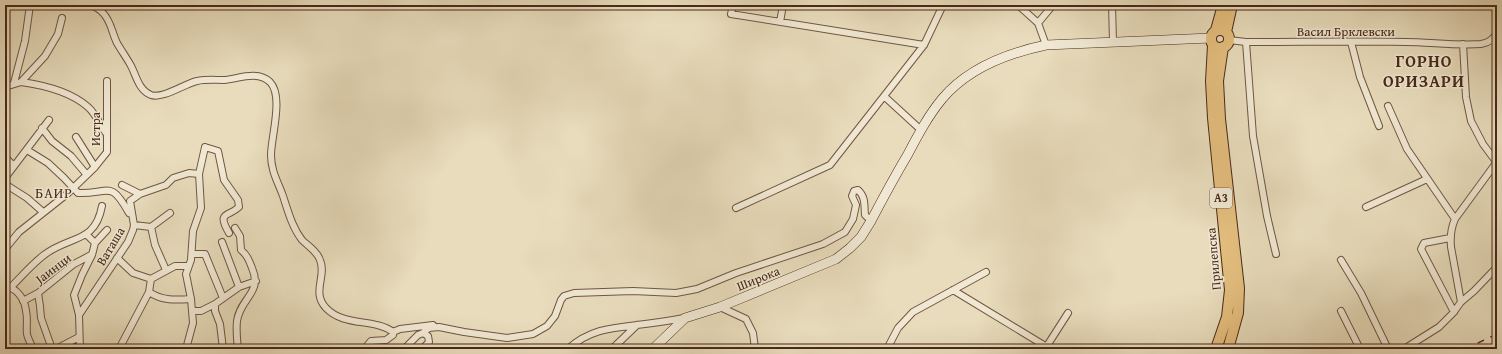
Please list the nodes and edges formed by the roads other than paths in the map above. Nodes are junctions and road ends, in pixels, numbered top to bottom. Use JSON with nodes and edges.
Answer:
{"nodes":[{"id":1,"x":30,"y":5,"type":"edge"},
{"id":2,"x":91,"y":5,"type":"edge"},
{"id":3,"x":732,"y":5,"type":"edge"},
{"id":4,"x":783,"y":5,"type":"edge"},
{"id":5,"x":943,"y":5,"type":"edge"},
{"id":6,"x":1018,"y":5,"type":"edge"},
{"id":7,"x":1053,"y":5,"type":"edge"},
{"id":8,"x":1112,"y":5,"type":"edge"},
{"id":9,"x":1223,"y":5,"type":"edge"},
{"id":10,"x":1232,"y":5,"type":"edge"},
{"id":11,"x":1495,"y":5,"type":"edge"},
{"id":12,"x":62,"y":18,"type":"dead end"},
{"id":13,"x":1497,"y":20,"type":"edge"},
{"id":14,"x":780,"y":22,"type":"junction"},
{"id":15,"x":1038,"y":23,"type":"junction"},
{"id":16,"x":1497,"y":32,"type":"edge"},
{"id":17,"x":1219,"y":39,"type":"junction"},
{"id":18,"x":1113,"y":41,"type":"junction"},
{"id":19,"x":1246,"y":42,"type":"junction"},
{"id":20,"x":1351,"y":42,"type":"junction"},
{"id":21,"x":1463,"y":44,"type":"junction"},
{"id":22,"x":924,"y":45,"type":"junction"},
{"id":23,"x":1046,"y":45,"type":"junction"},
{"id":24,"x":107,"y":81,"type":"dead end"},
{"id":25,"x":18,"y":83,"type":"junction"},
{"id":26,"x":5,"y":87,"type":"edge"},
{"id":27,"x":885,"y":97,"type":"junction"},
{"id":28,"x":1388,"y":106,"type":"dead end"},
{"id":29,"x":49,"y":120,"type":"dead end"},
{"id":30,"x":1379,"y":126,"type":"dead end"},
{"id":31,"x":42,"y":128,"type":"junction"},
{"id":32,"x":921,"y":130,"type":"junction"},
{"id":33,"x":106,"y":134,"type":"junction"},
{"id":34,"x":76,"y":137,"type":"dead end"},
{"id":35,"x":27,"y":150,"type":"junction"},
{"id":36,"x":5,"y":157,"type":"edge"},
{"id":37,"x":1497,"y":163,"type":"edge"},
{"id":38,"x":14,"y":166,"type":"junction"},
{"id":39,"x":94,"y":167,"type":"junction"},
{"id":40,"x":199,"y":174,"type":"junction"},
{"id":41,"x":87,"y":175,"type":"junction"},
{"id":42,"x":5,"y":178,"type":"edge"},
{"id":43,"x":1426,"y":179,"type":"junction"},
{"id":44,"x":5,"y":184,"type":"edge"},
{"id":45,"x":122,"y":185,"type":"dead end"},
{"id":46,"x":76,"y":190,"type":"junction"},
{"id":47,"x":140,"y":194,"type":"junction"},
{"id":48,"x":102,"y":206,"type":"dead end"},
{"id":49,"x":1366,"y":207,"type":"dead end"},
{"id":50,"x":736,"y":208,"type":"dead end"},
{"id":51,"x":43,"y":212,"type":"junction"},
{"id":52,"x":170,"y":213,"type":"dead end"},
{"id":53,"x":1455,"y":218,"type":"junction"},
{"id":54,"x":871,"y":221,"type":"junction"},
{"id":55,"x":133,"y":222,"type":"junction"},
{"id":56,"x":151,"y":227,"type":"junction"},
{"id":57,"x":235,"y":228,"type":"dead end"},
{"id":58,"x":107,"y":230,"type":"dead end"},
{"id":59,"x":229,"y":233,"type":"dead end"},
{"id":60,"x":87,"y":235,"type":"junction"},
{"id":61,"x":1450,"y":238,"type":"junction"},
{"id":62,"x":222,"y":242,"type":"dead end"},
{"id":63,"x":95,"y":243,"type":"junction"},
{"id":64,"x":5,"y":248,"type":"edge"},
{"id":65,"x":192,"y":254,"type":"junction"},
{"id":66,"x":1276,"y":254,"type":"dead end"},
{"id":67,"x":92,"y":255,"type":"junction"},
{"id":68,"x":117,"y":258,"type":"junction"},
{"id":69,"x":1341,"y":260,"type":"dead end"},
{"id":70,"x":188,"y":266,"type":"junction"},
{"id":71,"x":1497,"y":267,"type":"edge"},
{"id":72,"x":166,"y":270,"type":"junction"},
{"id":73,"x":986,"y":272,"type":"dead end"},
{"id":74,"x":151,"y":279,"type":"junction"},
{"id":75,"x":256,"y":282,"type":"junction"},
{"id":76,"x":8,"y":287,"type":"edge"},
{"id":77,"x":239,"y":287,"type":"junction"},
{"id":78,"x":953,"y":290,"type":"junction"},
{"id":79,"x":149,"y":292,"type":"junction"},
{"id":80,"x":38,"y":293,"type":"junction"},
{"id":81,"x":223,"y":298,"type":"junction"},
{"id":82,"x":191,"y":299,"type":"junction"},
{"id":83,"x":23,"y":301,"type":"junction"},
{"id":84,"x":1461,"y":302,"type":"junction"},
{"id":85,"x":215,"y":304,"type":"junction"},
{"id":86,"x":720,"y":307,"type":"junction"},
{"id":87,"x":192,"y":311,"type":"junction"},
{"id":88,"x":1341,"y":311,"type":"dead end"},
{"id":89,"x":1454,"y":312,"type":"junction"},
{"id":90,"x":1068,"y":313,"type":"dead end"},
{"id":91,"x":79,"y":315,"type":"junction"},
{"id":92,"x":685,"y":318,"type":"junction"},
{"id":93,"x":637,"y":325,"type":"junction"},
{"id":94,"x":439,"y":327,"type":"junction"},
{"id":95,"x":393,"y":332,"type":"junction"},
{"id":96,"x":423,"y":334,"type":"junction"},
{"id":97,"x":79,"y":337,"type":"junction"},
{"id":98,"x":1046,"y":348,"type":"edge"},
{"id":99,"x":33,"y":349,"type":"edge"},
{"id":100,"x":52,"y":349,"type":"edge"},
{"id":101,"x":56,"y":349,"type":"edge"},
{"id":102,"x":80,"y":349,"type":"edge"},
{"id":103,"x":119,"y":349,"type":"edge"},
{"id":104,"x":186,"y":349,"type":"edge"},
{"id":105,"x":223,"y":349,"type":"edge"},
{"id":106,"x":238,"y":349,"type":"edge"},
{"id":107,"x":367,"y":349,"type":"edge"},
{"id":108,"x":404,"y":349,"type":"edge"},
{"id":109,"x":422,"y":349,"type":"edge"},
{"id":110,"x":568,"y":349,"type":"edge"},
{"id":111,"x":612,"y":349,"type":"edge"},
{"id":112,"x":653,"y":349,"type":"edge"},
{"id":113,"x":756,"y":349,"type":"edge"},
{"id":114,"x":887,"y":349,"type":"edge"},
{"id":115,"x":1216,"y":349,"type":"edge"},
{"id":116,"x":1228,"y":349,"type":"edge"},
{"id":117,"x":1360,"y":349,"type":"edge"},
{"id":118,"x":1388,"y":349,"type":"edge"},
{"id":119,"x":1404,"y":349,"type":"edge"}],
"edges":[{"from":1,"to":25,"type":"street"},
{"from":2,"to":95,"type":"street"},
{"from":3,"to":14,"type":"street"},
{"from":4,"to":14,"type":"street"},
{"from":5,"to":22,"type":"street"},
{"from":6,"to":15,"type":"street"},
{"from":7,"to":15,"type":"street"},
{"from":8,"to":18,"type":"street"},
{"from":9,"to":17,"type":"main road","name":"Прилепска","number":"A3"},
{"from":10,"to":17,"type":"main road","name":"Прилепска","number":"A3"},
{"from":11,"to":13,"type":"street"},
{"from":12,"to":25,"type":"street"},
{"from":14,"to":22,"type":"street"},
{"from":15,"to":23,"type":"street"},
{"from":16,"to":21,"type":"street","name":"Васил Брклевски"},
{"from":17,"to":18,"type":"street","name":"Широка"},
{"from":17,"to":19,"type":"street","name":"Васил Брклевски"},
{"from":17,"to":115,"type":"main road","name":"Прилепска","number":"A3"},
{"from":17,"to":116,"type":"main road","name":"Прилепска","number":"A3"},
{"from":18,"to":23,"type":"street","name":"Широка"},
{"from":19,"to":20,"type":"street","name":"Васил Брклевски"},
{"from":19,"to":66,"type":"street"},
{"from":20,"to":21,"type":"street","name":"Васил Брклевски"},
{"from":20,"to":30,"type":"street"},
{"from":21,"to":37,"type":"street"},
{"from":22,"to":27,"type":"street"},
{"from":23,"to":32,"type":"street","name":"Широка"},
{"from":24,"to":33,"type":"street","name":"Истра"},
{"from":25,"to":26,"type":"street"},
{"from":25,"to":33,"type":"street"},
{"from":27,"to":32,"type":"street"},
{"from":27,"to":50,"type":"street"},
{"from":28,"to":43,"type":"street"},
{"from":29,"to":31,"type":"street"},
{"from":31,"to":35,"type":"street"},
{"from":31,"to":41,"type":"street"},
{"from":32,"to":54,"type":"street","name":"Широка"},
{"from":33,"to":39,"type":"street","name":"Истра"},
{"from":34,"to":39,"type":"street"},
{"from":35,"to":38,"type":"street"},
{"from":35,"to":46,"type":"street"},
{"from":36,"to":38,"type":"street"},
{"from":37,"to":53,"type":"street"},
{"from":38,"to":42,"type":"street"},
{"from":39,"to":41,"type":"street","name":"Истра"},
{"from":40,"to":47,"type":"street"},
{"from":40,"to":59,"type":"street"},
{"from":40,"to":65,"type":"street"},
{"from":41,"to":46,"type":"street","name":"Истра"},
{"from":43,"to":49,"type":"street"},
{"from":43,"to":53,"type":"street"},
{"from":44,"to":51,"type":"street"},
{"from":45,"to":47,"type":"street"},
{"from":46,"to":51,"type":"street","name":"Истра"},
{"from":46,"to":55,"type":"street"},
{"from":47,"to":55,"type":"street","name":"Ваташа"},
{"from":48,"to":60,"type":"street"},
{"from":51,"to":64,"type":"street","name":"Истра"},
{"from":52,"to":56,"type":"street"},
{"from":53,"to":61,"type":"street"},
{"from":54,"to":86,"type":"street","name":"Широка"},
{"from":54,"to":94,"type":"street"},
{"from":55,"to":56,"type":"street"},
{"from":55,"to":68,"type":"street","name":"Ваташа"},
{"from":56,"to":72,"type":"street"},
{"from":57,"to":75,"type":"street"},
{"from":58,"to":63,"type":"street"},
{"from":60,"to":63,"type":"street"},
{"from":60,"to":76,"type":"street","name":"Јаинци"},
{"from":61,"to":84,"type":"street"},
{"from":61,"to":89,"type":"street"},
{"from":62,"to":77,"type":"street"},
{"from":63,"to":67,"type":"street"},
{"from":65,"to":70,"type":"street"},
{"from":65,"to":81,"type":"street"},
{"from":67,"to":80,"type":"street","name":"Јаинци"},
{"from":67,"to":91,"type":"street"},
{"from":68,"to":74,"type":"street"},
{"from":68,"to":91,"type":"street","name":"Ваташа"},
{"from":69,"to":118,"type":"street"},
{"from":70,"to":72,"type":"street"},
{"from":70,"to":82,"type":"street"},
{"from":71,"to":84,"type":"street"},
{"from":72,"to":74,"type":"street"},
{"from":73,"to":78,"type":"street"},
{"from":74,"to":79,"type":"street"},
{"from":75,"to":77,"type":"street"},
{"from":75,"to":106,"type":"street"},
{"from":76,"to":83,"type":"street"},
{"from":77,"to":81,"type":"street"},
{"from":78,"to":98,"type":"street"},
{"from":78,"to":114,"type":"street"},
{"from":79,"to":82,"type":"street"},
{"from":79,"to":103,"type":"street"},
{"from":80,"to":83,"type":"street"},
{"from":80,"to":100,"type":"street","name":"Јаинци"},
{"from":81,"to":85,"type":"street"},
{"from":82,"to":87,"type":"street"},
{"from":83,"to":99,"type":"street"},
{"from":84,"to":89,"type":"street"},
{"from":85,"to":87,"type":"street"},
{"from":85,"to":105,"type":"street"},
{"from":86,"to":92,"type":"street","name":"Широка"},
{"from":86,"to":113,"type":"street"},
{"from":87,"to":104,"type":"street"},
{"from":88,"to":117,"type":"street"},
{"from":89,"to":119,"type":"street"},
{"from":90,"to":98,"type":"street"},
{"from":91,"to":97,"type":"street"},
{"from":92,"to":93,"type":"street","name":"Широка"},
{"from":92,"to":112,"type":"street"},
{"from":93,"to":110,"type":"street","name":"Широка"},
{"from":93,"to":111,"type":"street"},
{"from":94,"to":95,"type":"street"},
{"from":94,"to":96,"type":"street"},
{"from":95,"to":107,"type":"street"},
{"from":96,"to":108,"type":"street"},
{"from":96,"to":109,"type":"street"},
{"from":97,"to":101,"type":"street"},
{"from":97,"to":102,"type":"street"}]}
